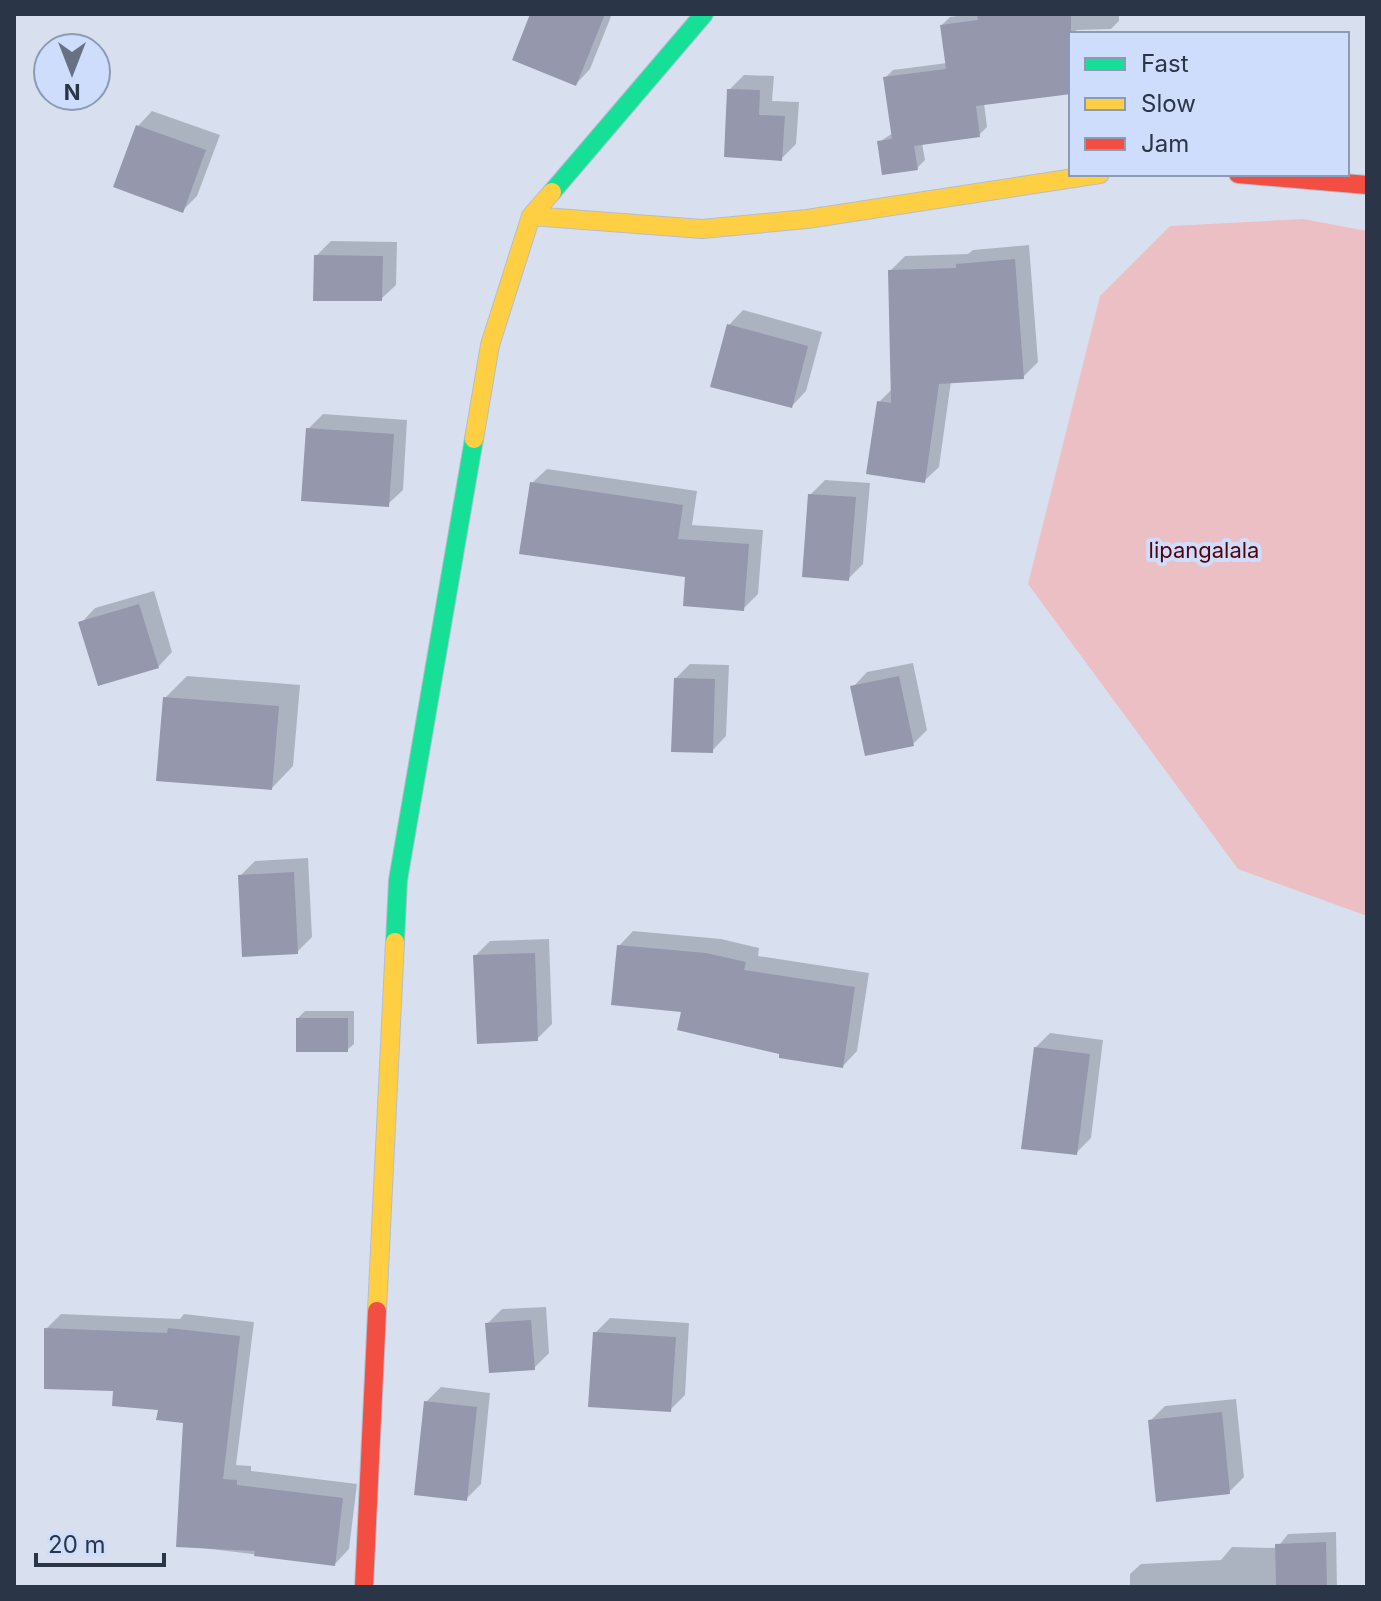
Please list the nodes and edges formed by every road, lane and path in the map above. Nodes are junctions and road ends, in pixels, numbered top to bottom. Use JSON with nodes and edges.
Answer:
{"nodes":[{"id":1,"x":704,"y":14,"type":"edge"},
{"id":2,"x":1087,"y":176,"type":"edge"},
{"id":3,"x":1261,"y":176,"type":"edge"},
{"id":4,"x":1367,"y":185,"type":"edge"},
{"id":5,"x":531,"y":216,"type":"junction"},
{"id":6,"x":364,"y":1587,"type":"edge"}],
"edges":[{"from":1,"to":5,"type":"street"},
{"from":2,"to":5,"type":"street"},
{"from":3,"to":4,"type":"street"},
{"from":5,"to":6,"type":"street"}]}
